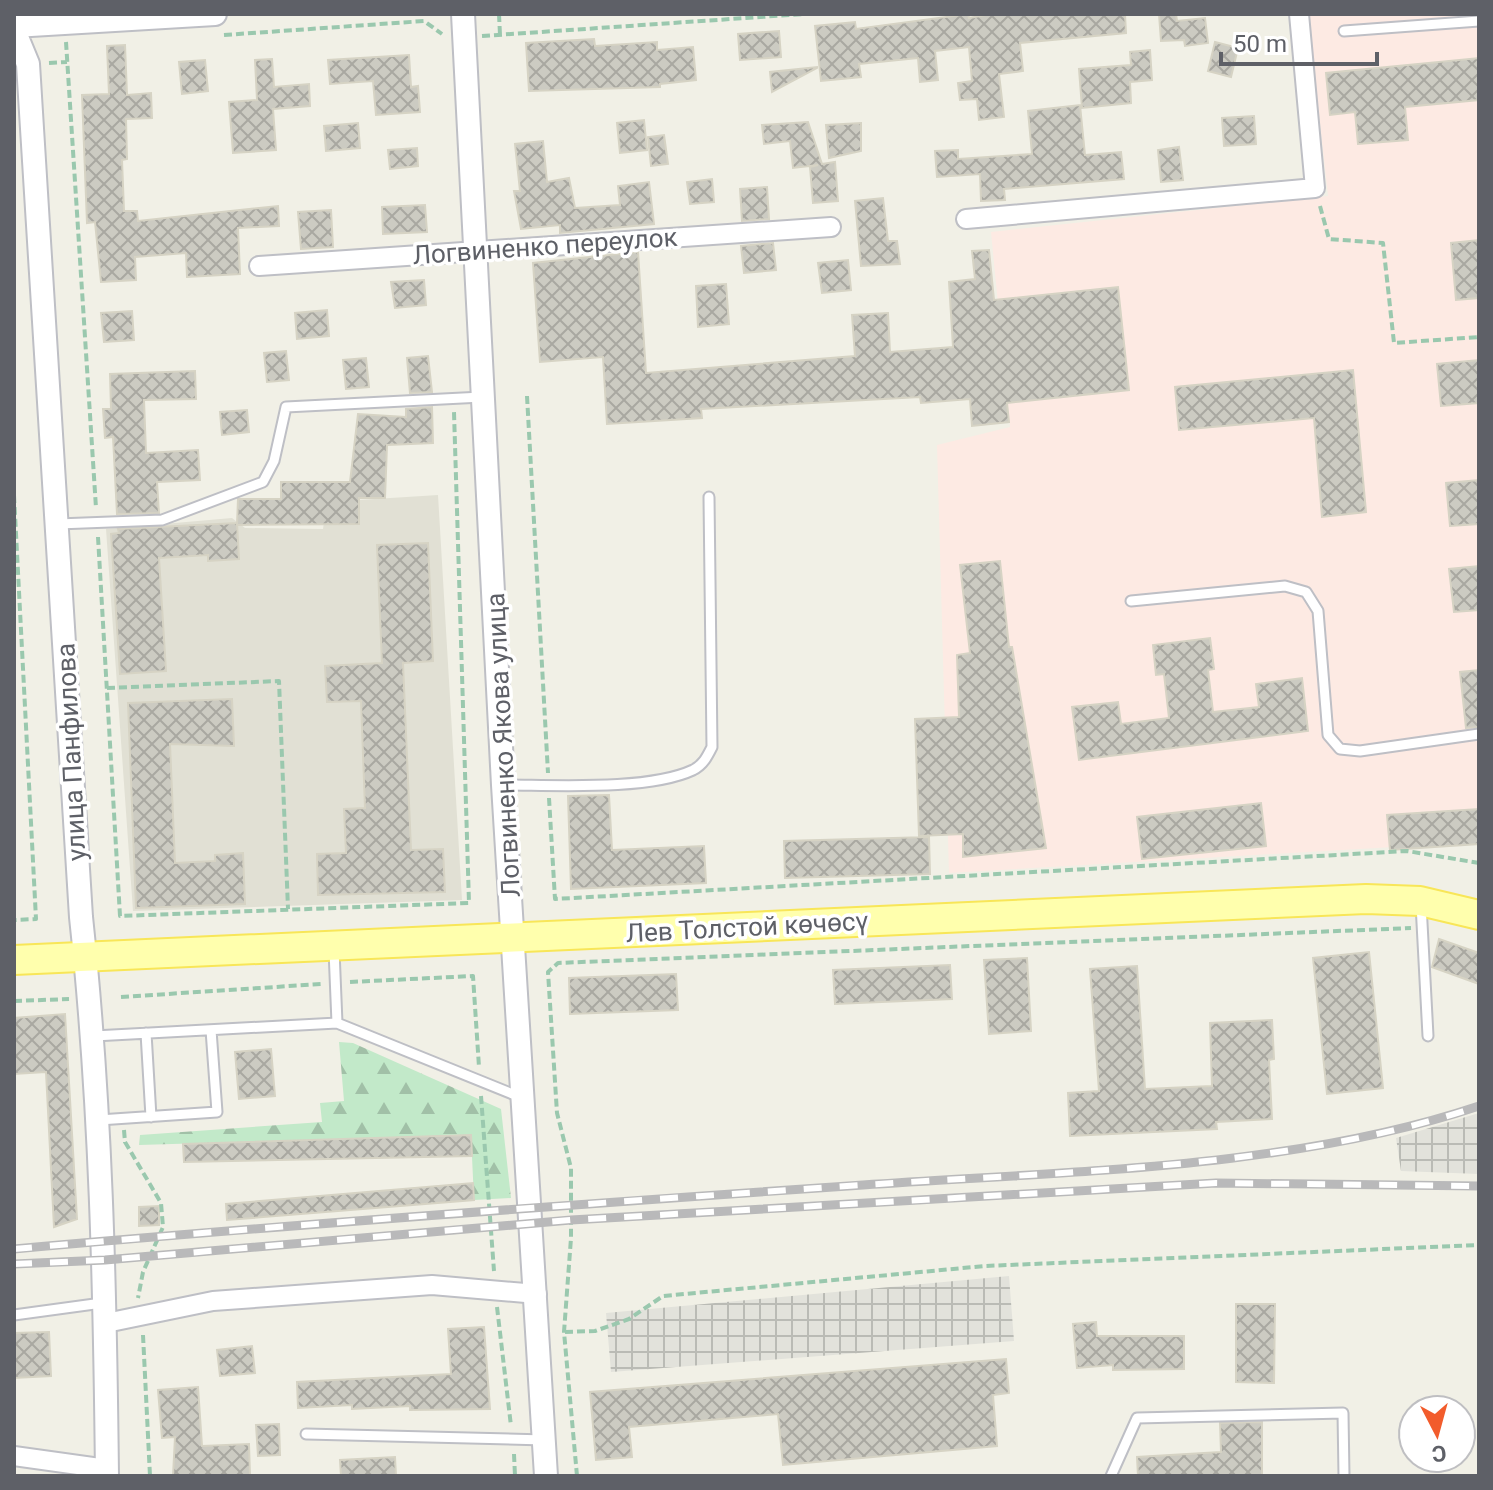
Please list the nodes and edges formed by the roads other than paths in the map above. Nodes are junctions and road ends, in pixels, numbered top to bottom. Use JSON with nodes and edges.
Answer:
{"nodes":[{"id":1,"x":463,"y":14,"type":"edge"},
{"id":2,"x":1299,"y":14,"type":"edge"},
{"id":3,"x":1479,"y":21,"type":"edge"},
{"id":4,"x":218,"y":24,"type":"edge"},
{"id":5,"x":14,"y":28,"type":"edge"},
{"id":6,"x":1344,"y":31,"type":"dead end"},
{"id":7,"x":966,"y":219,"type":"dead end"},
{"id":8,"x":831,"y":227,"type":"dead end"},
{"id":9,"x":478,"y":250,"type":"junction"},
{"id":10,"x":259,"y":266,"type":"dead end"},
{"id":11,"x":485,"y":397,"type":"junction"},
{"id":12,"x":709,"y":497,"type":"dead end"},
{"id":13,"x":58,"y":524,"type":"junction"},
{"id":14,"x":1131,"y":601,"type":"dead end"},
{"id":15,"x":1479,"y":734,"type":"edge"},
{"id":16,"x":503,"y":785,"type":"junction"},
{"id":17,"x":1421,"y":914,"type":"junction"},
{"id":18,"x":1479,"y":915,"type":"edge"},
{"id":19,"x":514,"y":937,"type":"junction"},
{"id":20,"x":333,"y":945,"type":"junction"},
{"id":21,"x":85,"y":957,"type":"junction"},
{"id":22,"x":14,"y":960,"type":"edge"},
{"id":23,"x":337,"y":1023,"type":"junction"},
{"id":24,"x":211,"y":1030,"type":"junction"},
{"id":25,"x":146,"y":1033,"type":"junction"},
{"id":26,"x":93,"y":1036,"type":"junction"},
{"id":27,"x":1428,"y":1036,"type":"dead end"},
{"id":28,"x":523,"y":1099,"type":"junction"},
{"id":29,"x":151,"y":1117,"type":"junction"},
{"id":30,"x":97,"y":1120,"type":"junction"},
{"id":31,"x":537,"y":1294,"type":"junction"},
{"id":32,"x":106,"y":1313,"type":"junction"},
{"id":33,"x":14,"y":1315,"type":"edge"},
{"id":34,"x":306,"y":1434,"type":"dead end"},
{"id":35,"x":545,"y":1440,"type":"junction"},
{"id":36,"x":14,"y":1456,"type":"edge"},
{"id":37,"x":104,"y":1474,"type":"edge"},
{"id":38,"x":546,"y":1476,"type":"edge"},
{"id":39,"x":1111,"y":1476,"type":"edge"},
{"id":40,"x":1344,"y":1476,"type":"edge"}],
"edges":[{"from":1,"to":9,"type":"street","name":"Логвиненко Якова улица"},
{"from":2,"to":7,"type":"street"},
{"from":3,"to":6,"type":"lane"},
{"from":4,"to":5,"type":"street"},
{"from":5,"to":13,"type":"street","name":"улица Панфилова"},
{"from":8,"to":9,"type":"street","name":"Логвиненко переулок"},
{"from":9,"to":10,"type":"street","name":"Логвиненко переулок"},
{"from":9,"to":11,"type":"street","name":"Логвиненко Якова улица"},
{"from":11,"to":13,"type":"lane"},
{"from":11,"to":16,"type":"street","name":"Логвиненко Якова улица"},
{"from":12,"to":16,"type":"lane"},
{"from":13,"to":21,"type":"street","name":"улица Панфилова"},
{"from":14,"to":15,"type":"lane"},
{"from":16,"to":19,"type":"street","name":"Логвиненко Якова улица"},
{"from":17,"to":18,"type":"main road","name":"Лев Толстой көчөсү"},
{"from":17,"to":19,"type":"main road","name":"Лев Толстой көчөсү"},
{"from":17,"to":27,"type":"lane"},
{"from":19,"to":20,"type":"main road","name":"Лев Толстой көчөсү"},
{"from":19,"to":28,"type":"street","name":"Логвиненко Якова улица"},
{"from":20,"to":21,"type":"main road","name":"Лев Толстой көчөсү"},
{"from":20,"to":23,"type":"lane"},
{"from":21,"to":22,"type":"main road","name":"Лев Толстой көчөсү"},
{"from":21,"to":26,"type":"street","name":"улица Панфилова"},
{"from":23,"to":24,"type":"lane"},
{"from":23,"to":28,"type":"lane"},
{"from":24,"to":25,"type":"lane"},
{"from":24,"to":29,"type":"lane"},
{"from":25,"to":26,"type":"lane"},
{"from":25,"to":29,"type":"lane"},
{"from":26,"to":30,"type":"street","name":"улица Панфилова"},
{"from":28,"to":31,"type":"street","name":"Логвиненко Якова улица"},
{"from":29,"to":30,"type":"lane"},
{"from":30,"to":32,"type":"street","name":"улица Панфилова"},
{"from":31,"to":32,"type":"street"},
{"from":31,"to":35,"type":"street","name":"Логвиненко Якова улица"},
{"from":32,"to":33,"type":"lane"},
{"from":32,"to":37,"type":"street","name":"улица Панфилова"},
{"from":34,"to":35,"type":"lane"},
{"from":35,"to":38,"type":"street","name":"Логвиненко Якова улица"},
{"from":36,"to":37,"type":"street"},
{"from":39,"to":40,"type":"lane"}]}
